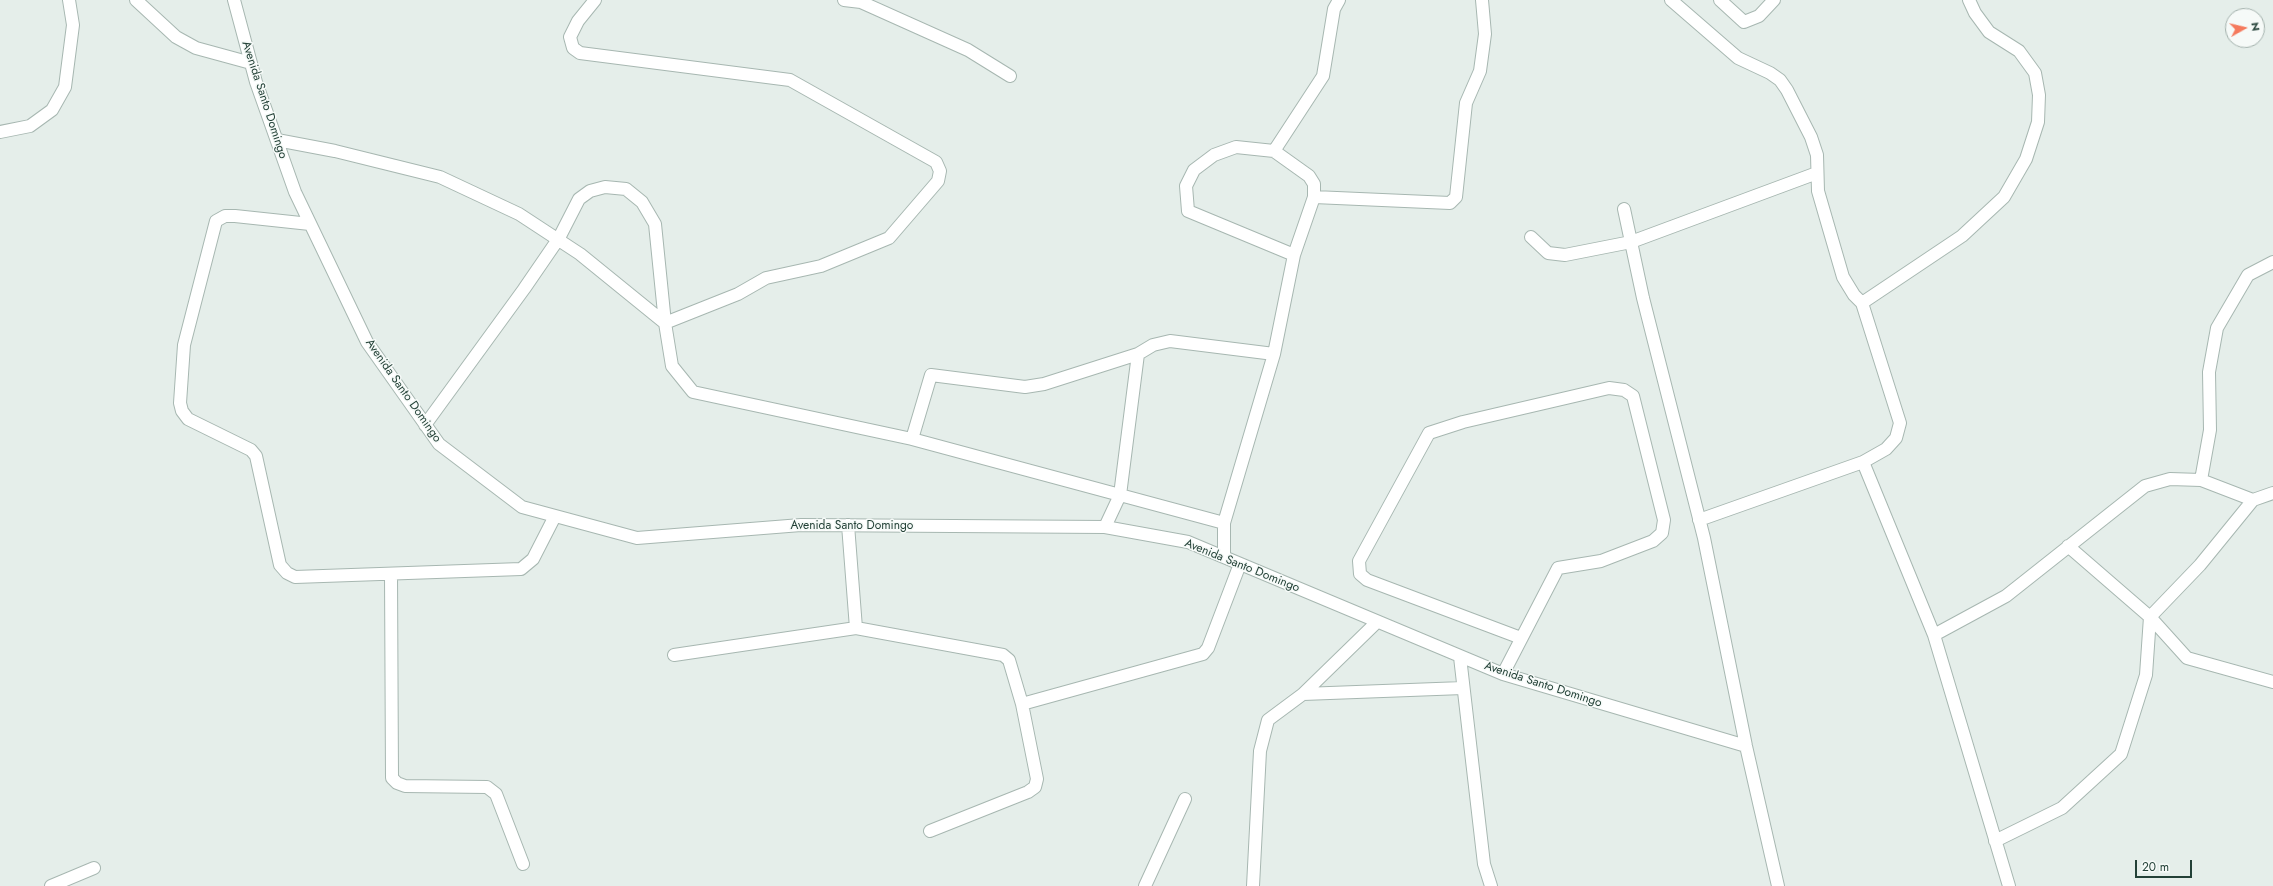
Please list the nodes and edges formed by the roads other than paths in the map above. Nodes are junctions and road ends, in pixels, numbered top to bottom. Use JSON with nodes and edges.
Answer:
{"nodes":[{"id":1,"x":69,"y":0,"type":"edge"},
{"id":2,"x":136,"y":0,"type":"edge"},
{"id":3,"x":234,"y":0,"type":"edge"},
{"id":4,"x":594,"y":0,"type":"edge"},
{"id":5,"x":844,"y":0,"type":"edge"},
{"id":6,"x":1339,"y":0,"type":"edge"},
{"id":7,"x":1482,"y":0,"type":"edge"},
{"id":8,"x":1671,"y":0,"type":"edge"},
{"id":9,"x":1720,"y":0,"type":"edge"},
{"id":10,"x":1774,"y":0,"type":"edge"},
{"id":11,"x":1969,"y":0,"type":"edge"},
{"id":12,"x":251,"y":63,"type":"junction"},
{"id":13,"x":1010,"y":76,"type":"dead end"},
{"id":14,"x":0,"y":132,"type":"edge"},
{"id":15,"x":277,"y":140,"type":"junction"},
{"id":16,"x":1274,"y":151,"type":"junction"},
{"id":17,"x":1817,"y":173,"type":"junction"},
{"id":18,"x":1314,"y":197,"type":"junction"},
{"id":19,"x":1624,"y":209,"type":"dead end"},
{"id":20,"x":310,"y":224,"type":"junction"},
{"id":21,"x":559,"y":238,"type":"junction"},
{"id":22,"x":1531,"y":238,"type":"dead end"},
{"id":23,"x":1631,"y":242,"type":"junction"},
{"id":24,"x":1294,"y":255,"type":"junction"},
{"id":25,"x":2273,"y":262,"type":"edge"},
{"id":26,"x":1862,"y":303,"type":"junction"},
{"id":27,"x":666,"y":323,"type":"junction"},
{"id":28,"x":1138,"y":354,"type":"junction"},
{"id":29,"x":1274,"y":354,"type":"junction"},
{"id":30,"x":425,"y":425,"type":"junction"},
{"id":31,"x":912,"y":439,"type":"junction"},
{"id":32,"x":1863,"y":462,"type":"junction"},
{"id":33,"x":2201,"y":480,"type":"junction"},
{"id":34,"x":2273,"y":493,"type":"edge"},
{"id":35,"x":1120,"y":495,"type":"junction"},
{"id":36,"x":2253,"y":500,"type":"junction"},
{"id":37,"x":555,"y":516,"type":"junction"},
{"id":38,"x":1699,"y":520,"type":"junction"},
{"id":39,"x":1224,"y":523,"type":"junction"},
{"id":40,"x":848,"y":525,"type":"junction"},
{"id":41,"x":1105,"y":527,"type":"junction"},
{"id":42,"x":2068,"y":546,"type":"junction"},
{"id":43,"x":1224,"y":557,"type":"junction"},
{"id":44,"x":1240,"y":564,"type":"junction"},
{"id":45,"x":391,"y":574,"type":"junction"},
{"id":46,"x":2150,"y":617,"type":"junction"},
{"id":47,"x":1377,"y":622,"type":"junction"},
{"id":48,"x":856,"y":628,"type":"junction"},
{"id":49,"x":1934,"y":635,"type":"junction"},
{"id":50,"x":1521,"y":638,"type":"junction"},
{"id":51,"x":674,"y":655,"type":"dead end"},
{"id":52,"x":1460,"y":656,"type":"junction"},
{"id":53,"x":1503,"y":674,"type":"junction"},
{"id":54,"x":2273,"y":682,"type":"edge"},
{"id":55,"x":1463,"y":688,"type":"junction"},
{"id":56,"x":1303,"y":694,"type":"junction"},
{"id":57,"x":1022,"y":704,"type":"junction"},
{"id":58,"x":1746,"y":746,"type":"junction"},
{"id":59,"x":1185,"y":799,"type":"dead end"},
{"id":60,"x":930,"y":831,"type":"dead end"},
{"id":61,"x":1995,"y":841,"type":"junction"},
{"id":62,"x":523,"y":864,"type":"dead end"},
{"id":63,"x":94,"y":868,"type":"dead end"},
{"id":64,"x":51,"y":886,"type":"edge"},
{"id":65,"x":1145,"y":886,"type":"edge"},
{"id":66,"x":1253,"y":886,"type":"edge"},
{"id":67,"x":1491,"y":886,"type":"edge"},
{"id":68,"x":1778,"y":886,"type":"edge"},
{"id":69,"x":2009,"y":886,"type":"edge"}],
"edges":[{"from":1,"to":14,"type":"street"},
{"from":2,"to":12,"type":"street"},
{"from":3,"to":12,"type":"street","name":"Avenida Santo Domingo"},
{"from":4,"to":27,"type":"street"},
{"from":5,"to":13,"type":"street"},
{"from":6,"to":16,"type":"street"},
{"from":7,"to":18,"type":"street"},
{"from":8,"to":17,"type":"street"},
{"from":9,"to":10,"type":"street"},
{"from":11,"to":26,"type":"street"},
{"from":12,"to":15,"type":"street","name":"Avenida Santo Domingo"},
{"from":15,"to":20,"type":"street","name":"Avenida Santo Domingo"},
{"from":15,"to":21,"type":"street"},
{"from":16,"to":18,"type":"street"},
{"from":16,"to":24,"type":"street"},
{"from":17,"to":23,"type":"street"},
{"from":17,"to":26,"type":"street"},
{"from":18,"to":24,"type":"street"},
{"from":19,"to":23,"type":"street"},
{"from":20,"to":30,"type":"street","name":"Avenida Santo Domingo"},
{"from":20,"to":45,"type":"street"},
{"from":21,"to":27,"type":"street"},
{"from":21,"to":27,"type":"street"},
{"from":21,"to":30,"type":"street"},
{"from":22,"to":23,"type":"street"},
{"from":23,"to":38,"type":"street"},
{"from":24,"to":29,"type":"street"},
{"from":25,"to":33,"type":"street"},
{"from":26,"to":32,"type":"street"},
{"from":27,"to":31,"type":"street"},
{"from":28,"to":29,"type":"street"},
{"from":28,"to":31,"type":"street"},
{"from":28,"to":35,"type":"street"},
{"from":29,"to":39,"type":"street"},
{"from":30,"to":37,"type":"street","name":"Avenida Santo Domingo"},
{"from":31,"to":35,"type":"street"},
{"from":32,"to":38,"type":"street"},
{"from":32,"to":49,"type":"street"},
{"from":33,"to":36,"type":"street"},
{"from":33,"to":42,"type":"street"},
{"from":34,"to":36,"type":"street"},
{"from":35,"to":39,"type":"street"},
{"from":35,"to":41,"type":"street"},
{"from":36,"to":46,"type":"street"},
{"from":37,"to":40,"type":"street","name":"Avenida Santo Domingo"},
{"from":37,"to":45,"type":"street"},
{"from":38,"to":58,"type":"street"},
{"from":39,"to":43,"type":"street"},
{"from":40,"to":41,"type":"street","name":"Avenida Santo Domingo"},
{"from":40,"to":48,"type":"street"},
{"from":41,"to":43,"type":"street","name":"Avenida Santo Domingo"},
{"from":42,"to":46,"type":"street"},
{"from":42,"to":49,"type":"street"},
{"from":43,"to":44,"type":"street","name":"Avenida Santo Domingo"},
{"from":44,"to":47,"type":"street","name":"Avenida Santo Domingo"},
{"from":44,"to":57,"type":"street"},
{"from":45,"to":62,"type":"street"},
{"from":46,"to":54,"type":"street"},
{"from":46,"to":61,"type":"street"},
{"from":47,"to":52,"type":"street","name":"Avenida Santo Domingo"},
{"from":47,"to":56,"type":"street"},
{"from":48,"to":51,"type":"street"},
{"from":48,"to":57,"type":"street"},
{"from":49,"to":61,"type":"street"},
{"from":50,"to":50,"type":"street"},
{"from":50,"to":53,"type":"street"},
{"from":52,"to":53,"type":"street","name":"Avenida Santo Domingo"},
{"from":52,"to":55,"type":"street"},
{"from":53,"to":58,"type":"street","name":"Avenida Santo Domingo"},
{"from":55,"to":56,"type":"street"},
{"from":55,"to":67,"type":"street"},
{"from":56,"to":66,"type":"street"},
{"from":57,"to":60,"type":"street"},
{"from":58,"to":68,"type":"street"},
{"from":59,"to":65,"type":"street"},
{"from":61,"to":69,"type":"street"},
{"from":63,"to":64,"type":"street"}]}
